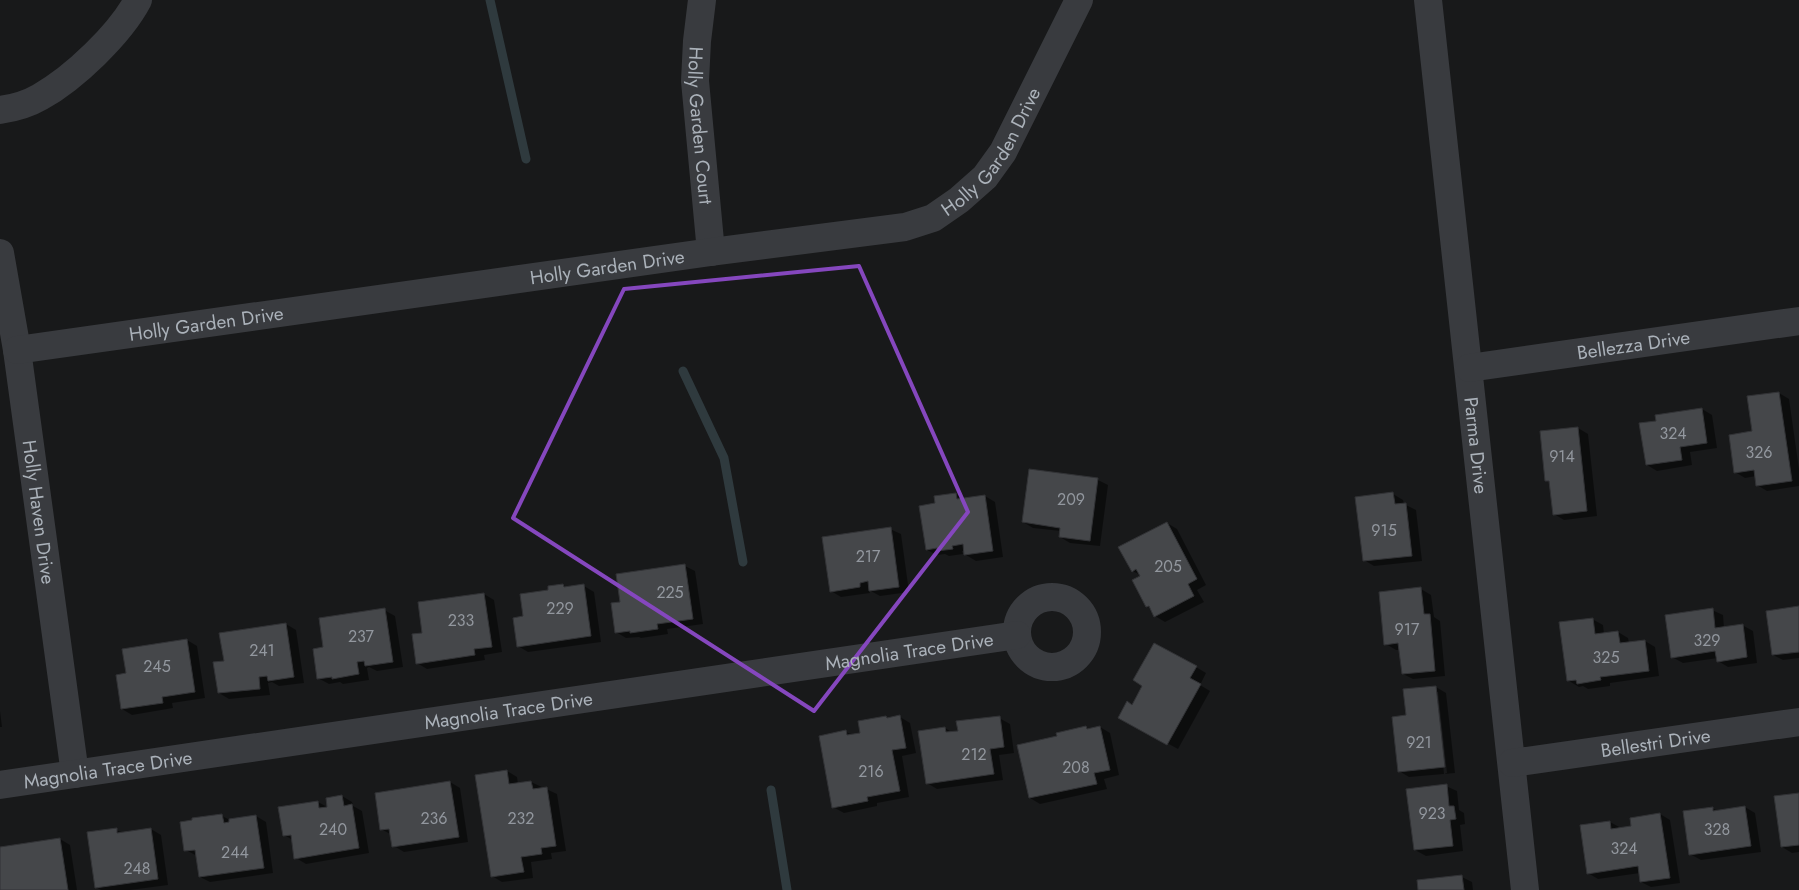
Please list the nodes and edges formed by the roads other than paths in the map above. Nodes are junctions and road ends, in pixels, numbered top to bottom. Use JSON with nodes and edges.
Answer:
{"nodes":[{"id":1,"x":138,"y":0,"type":"edge"},
{"id":2,"x":702,"y":0,"type":"edge"},
{"id":3,"x":1079,"y":0,"type":"edge"},
{"id":4,"x":1428,"y":0,"type":"edge"},
{"id":5,"x":0,"y":110,"type":"edge"},
{"id":6,"x":711,"y":252,"type":"junction"},
{"id":7,"x":0,"y":253,"type":"edge"},
{"id":8,"x":1799,"y":322,"type":"edge"},
{"id":9,"x":16,"y":350,"type":"junction"},
{"id":10,"x":1469,"y":368,"type":"junction"},
{"id":11,"x":1017,"y":636,"type":"dead end"},
{"id":12,"x":1799,"y":722,"type":"edge"},
{"id":13,"x":1512,"y":763,"type":"junction"},
{"id":14,"x":75,"y":774,"type":"junction"},
{"id":15,"x":0,"y":785,"type":"edge"},
{"id":16,"x":1525,"y":890,"type":"edge"}],
"edges":[{"from":1,"to":5,"type":"street"},
{"from":2,"to":6,"type":"street","name":"Holly Garden Court"},
{"from":3,"to":6,"type":"street","name":"Holly Garden Drive"},
{"from":4,"to":10,"type":"street","name":"Parma Drive"},
{"from":6,"to":9,"type":"street","name":"Holly Garden Drive"},
{"from":7,"to":9,"type":"street","name":"Holly Haven Drive"},
{"from":8,"to":10,"type":"street","name":"Bellezza Drive"},
{"from":9,"to":14,"type":"street","name":"Holly Haven Drive"},
{"from":10,"to":13,"type":"street","name":"Parma Drive"},
{"from":11,"to":14,"type":"street","name":"Magnolia Trace Drive"},
{"from":12,"to":13,"type":"street","name":"Bellestri Drive"},
{"from":13,"to":16,"type":"street","name":"Parma Drive"},
{"from":14,"to":15,"type":"street","name":"Magnolia Trace Drive"}]}
